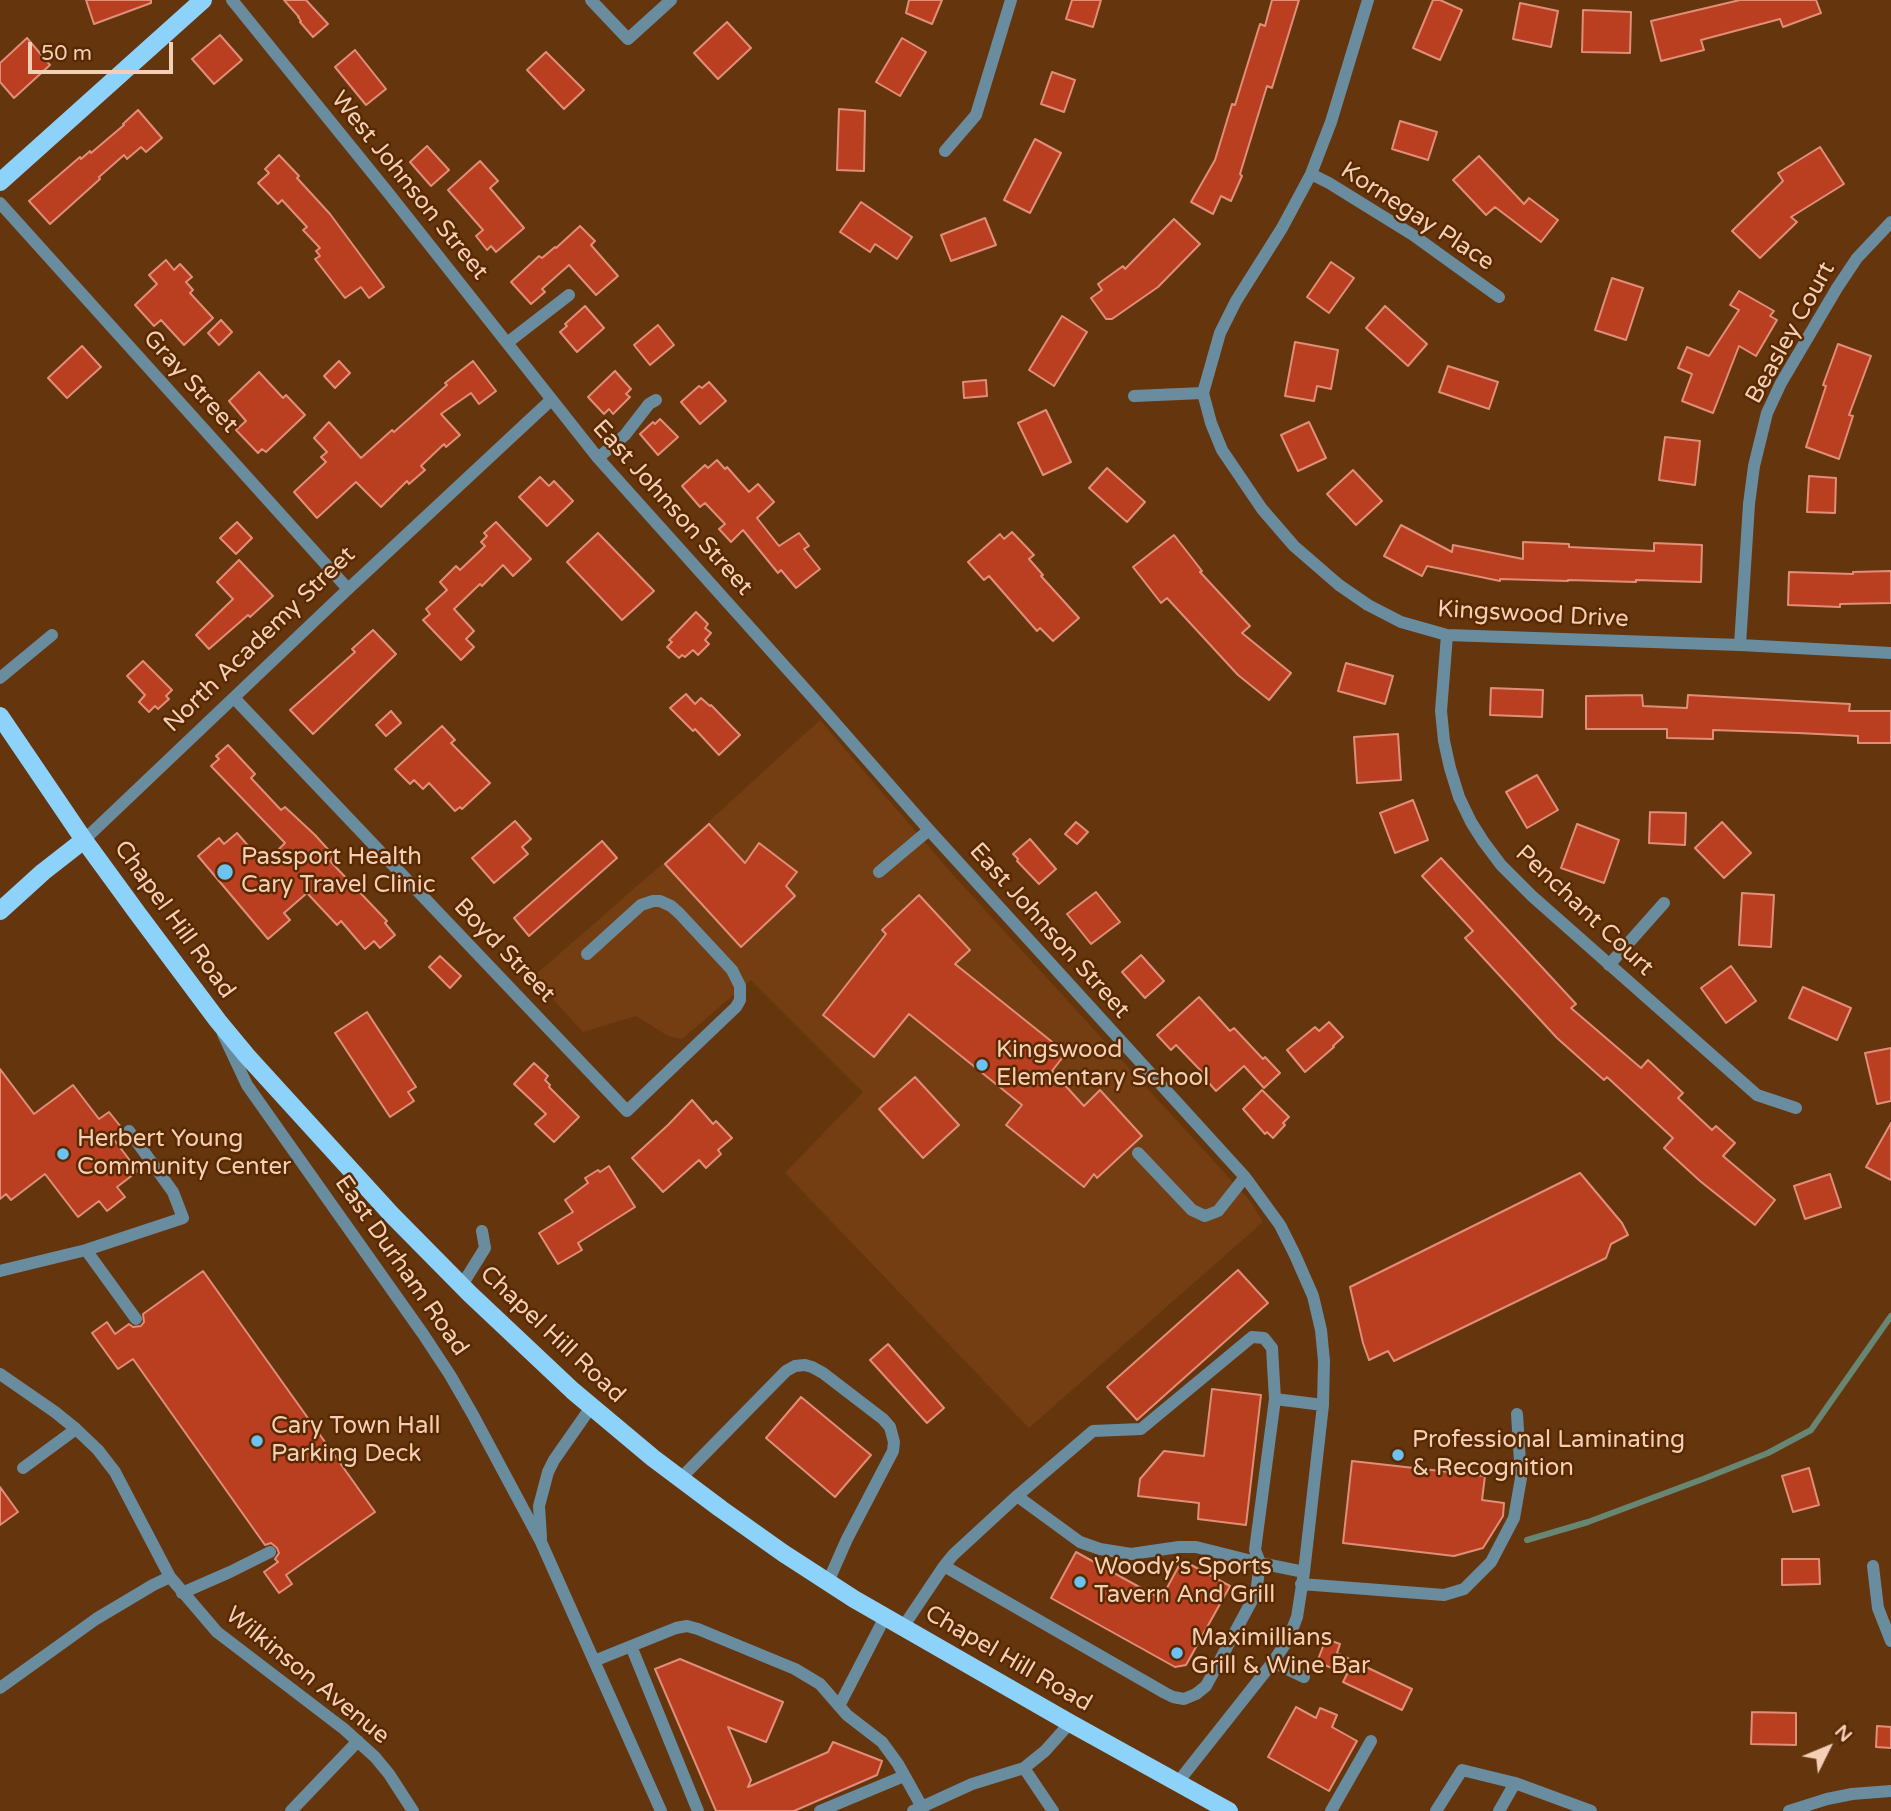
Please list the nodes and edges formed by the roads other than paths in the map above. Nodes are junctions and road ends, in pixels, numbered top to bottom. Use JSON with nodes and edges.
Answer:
{"nodes":[{"id":1,"x":203,"y":0,"type":"edge"},
{"id":2,"x":232,"y":0,"type":"edge"},
{"id":3,"x":591,"y":0,"type":"edge"},
{"id":4,"x":671,"y":0,"type":"edge"},
{"id":5,"x":1011,"y":0,"type":"edge"},
{"id":6,"x":1368,"y":0,"type":"edge"},
{"id":7,"x":945,"y":152,"type":"dead end"},
{"id":8,"x":1311,"y":174,"type":"junction"},
{"id":9,"x":0,"y":182,"type":"edge"},
{"id":10,"x":0,"y":203,"type":"edge"},
{"id":11,"x":1891,"y":222,"type":"edge"},
{"id":12,"x":569,"y":295,"type":"dead end"},
{"id":13,"x":1499,"y":297,"type":"dead end"},
{"id":14,"x":507,"y":343,"type":"junction"},
{"id":15,"x":1203,"y":393,"type":"junction"},
{"id":16,"x":1134,"y":396,"type":"dead end"},
{"id":17,"x":551,"y":400,"type":"junction"},
{"id":18,"x":656,"y":400,"type":"dead end"},
{"id":19,"x":598,"y":458,"type":"junction"},
{"id":20,"x":348,"y":589,"type":"junction"},
{"id":21,"x":52,"y":635,"type":"dead end"},
{"id":22,"x":1447,"y":635,"type":"junction"},
{"id":23,"x":1740,"y":645,"type":"junction"},
{"id":24,"x":1891,"y":653,"type":"edge"},
{"id":25,"x":0,"y":678,"type":"edge"},
{"id":26,"x":235,"y":699,"type":"junction"},
{"id":27,"x":0,"y":716,"type":"edge"},
{"id":28,"x":929,"y":830,"type":"junction"},
{"id":29,"x":84,"y":840,"type":"junction"},
{"id":30,"x":879,"y":872,"type":"dead end"},
{"id":31,"x":1664,"y":903,"type":"dead end"},
{"id":32,"x":0,"y":911,"type":"edge"},
{"id":33,"x":587,"y":954,"type":"dead end"},
{"id":34,"x":1609,"y":965,"type":"junction"},
{"id":35,"x":218,"y":1021,"type":"junction"},
{"id":36,"x":1796,"y":1108,"type":"dead end"},
{"id":37,"x":129,"y":1131,"type":"dead end"},
{"id":38,"x":1139,"y":1153,"type":"dead end"},
{"id":39,"x":1245,"y":1177,"type":"junction"},
{"id":40,"x":482,"y":1231,"type":"dead end"},
{"id":41,"x":86,"y":1250,"type":"junction"},
{"id":42,"x":0,"y":1271,"type":"edge"},
{"id":43,"x":462,"y":1286,"type":"junction"},
{"id":44,"x":136,"y":1319,"type":"dead end"},
{"id":45,"x":0,"y":1374,"type":"edge"},
{"id":46,"x":1275,"y":1399,"type":"junction"},
{"id":47,"x":1323,"y":1405,"type":"junction"},
{"id":48,"x":591,"y":1407,"type":"junction"},
{"id":49,"x":1517,"y":1415,"type":"dead end"},
{"id":50,"x":76,"y":1429,"type":"junction"},
{"id":51,"x":23,"y":1468,"type":"dead end"},
{"id":52,"x":681,"y":1478,"type":"junction"},
{"id":53,"x":1017,"y":1496,"type":"junction"},
{"id":54,"x":541,"y":1542,"type":"junction"},
{"id":55,"x":270,"y":1552,"type":"dead end"},
{"id":56,"x":1259,"y":1563,"type":"junction"},
{"id":57,"x":944,"y":1566,"type":"junction"},
{"id":58,"x":1873,"y":1566,"type":"dead end"},
{"id":59,"x":170,"y":1577,"type":"junction"},
{"id":60,"x":1302,"y":1578,"type":"junction"},
{"id":61,"x":828,"y":1582,"type":"junction"},
{"id":62,"x":183,"y":1593,"type":"junction"},
{"id":63,"x":885,"y":1617,"type":"junction"},
{"id":64,"x":903,"y":1628,"type":"junction"},
{"id":65,"x":1891,"y":1641,"type":"edge"},
{"id":66,"x":631,"y":1646,"type":"junction"},
{"id":67,"x":594,"y":1661,"type":"junction"},
{"id":68,"x":1273,"y":1662,"type":"junction"},
{"id":69,"x":1304,"y":1677,"type":"dead end"},
{"id":70,"x":0,"y":1688,"type":"edge"},
{"id":71,"x":839,"y":1706,"type":"junction"},
{"id":72,"x":1070,"y":1723,"type":"junction"},
{"id":73,"x":358,"y":1741,"type":"junction"},
{"id":74,"x":1371,"y":1741,"type":"dead end"},
{"id":75,"x":1024,"y":1768,"type":"junction"},
{"id":76,"x":904,"y":1776,"type":"junction"},
{"id":77,"x":1178,"y":1782,"type":"junction"},
{"id":78,"x":1515,"y":1783,"type":"junction"},
{"id":79,"x":1891,"y":1791,"type":"edge"},
{"id":80,"x":917,"y":1809,"type":"edge"},
{"id":81,"x":290,"y":1811,"type":"edge"},
{"id":82,"x":413,"y":1811,"type":"edge"},
{"id":83,"x":661,"y":1811,"type":"edge"},
{"id":84,"x":698,"y":1811,"type":"edge"},
{"id":85,"x":820,"y":1811,"type":"edge"},
{"id":86,"x":1053,"y":1811,"type":"edge"},
{"id":87,"x":1229,"y":1811,"type":"edge"},
{"id":88,"x":1331,"y":1811,"type":"edge"},
{"id":89,"x":1436,"y":1811,"type":"edge"},
{"id":90,"x":1499,"y":1811,"type":"edge"},
{"id":91,"x":1591,"y":1811,"type":"edge"},
{"id":92,"x":1789,"y":1811,"type":"edge"}],
"edges":[{"from":1,"to":9,"type":"main road"},
{"from":2,"to":14,"type":"street","name":"West Johnson Street"},
{"from":3,"to":4,"type":"street"},
{"from":5,"to":7,"type":"street"},
{"from":6,"to":8,"type":"street"},
{"from":8,"to":13,"type":"street","name":"Kornegay Place"},
{"from":8,"to":15,"type":"street"},
{"from":10,"to":20,"type":"street","name":"Gray Street"},
{"from":11,"to":23,"type":"street","name":"Beasley Court"},
{"from":12,"to":14,"type":"street"},
{"from":14,"to":17,"type":"street","name":"West Johnson Street"},
{"from":15,"to":16,"type":"street"},
{"from":15,"to":22,"type":"street","name":"Kingswood Drive"},
{"from":17,"to":19,"type":"street","name":"East Johnson Street"},
{"from":17,"to":20,"type":"street","name":"North Academy Street"},
{"from":18,"to":19,"type":"street"},
{"from":19,"to":28,"type":"street","name":"East Johnson Street"},
{"from":20,"to":26,"type":"street","name":"North Academy Street"},
{"from":21,"to":25,"type":"street"},
{"from":22,"to":23,"type":"street","name":"Kingswood Drive"},
{"from":22,"to":34,"type":"street","name":"Penchant Court"},
{"from":23,"to":24,"type":"street","name":"Kingswood Drive"},
{"from":26,"to":29,"type":"street","name":"North Academy Street"},
{"from":26,"to":33,"type":"street","name":"Boyd Street"},
{"from":27,"to":29,"type":"main road","name":"Chapel Hill Road"},
{"from":28,"to":30,"type":"street"},
{"from":28,"to":39,"type":"street","name":"East Johnson Street"},
{"from":29,"to":32,"type":"main road","name":"North Academy Street"},
{"from":29,"to":35,"type":"main road","name":"Chapel Hill Road"},
{"from":31,"to":34,"type":"street"},
{"from":34,"to":36,"type":"street","name":"Penchant Court"},
{"from":35,"to":43,"type":"main road","name":"Chapel Hill Road"},
{"from":35,"to":54,"type":"street","name":"East Durham Road"},
{"from":37,"to":41,"type":"street"},
{"from":38,"to":39,"type":"street"},
{"from":39,"to":47,"type":"street","name":"East Johnson Street"},
{"from":40,"to":43,"type":"street"},
{"from":41,"to":42,"type":"street"},
{"from":41,"to":44,"type":"street"},
{"from":43,"to":48,"type":"main road","name":"Chapel Hill Road"},
{"from":45,"to":50,"type":"street","name":"Wilkinson Avenue"},
{"from":46,"to":47,"type":"street"},
{"from":46,"to":53,"type":"street"},
{"from":46,"to":56,"type":"street"},
{"from":47,"to":60,"type":"street","name":"East Johnson Street"},
{"from":48,"to":52,"type":"main road","name":"Chapel Hill Road"},
{"from":48,"to":54,"type":"street","name":"East Durham Road"},
{"from":49,"to":60,"type":"street"},
{"from":50,"to":51,"type":"street"},
{"from":50,"to":59,"type":"street","name":"Wilkinson Avenue"},
{"from":52,"to":61,"type":"main road","name":"Chapel Hill Road"},
{"from":52,"to":61,"type":"street"},
{"from":53,"to":56,"type":"street"},
{"from":53,"to":57,"type":"street"},
{"from":54,"to":67,"type":"street","name":"East Durham Road"},
{"from":55,"to":62,"type":"street"},
{"from":56,"to":57,"type":"street"},
{"from":56,"to":60,"type":"street"},
{"from":57,"to":64,"type":"street"},
{"from":58,"to":65,"type":"street"},
{"from":59,"to":62,"type":"street","name":"Wilkinson Avenue"},
{"from":59,"to":70,"type":"street"},
{"from":60,"to":68,"type":"street","name":"East Johnson Street"},
{"from":61,"to":63,"type":"main road","name":"Chapel Hill Road"},
{"from":62,"to":73,"type":"street","name":"Wilkinson Avenue"},
{"from":63,"to":64,"type":"main road","name":"Chapel Hill Road"},
{"from":63,"to":71,"type":"street"},
{"from":64,"to":72,"type":"main road","name":"Chapel Hill Road"},
{"from":66,"to":67,"type":"street"},
{"from":66,"to":71,"type":"street"},
{"from":66,"to":84,"type":"street"},
{"from":67,"to":83,"type":"street","name":"East Durham Road"},
{"from":68,"to":69,"type":"street"},
{"from":68,"to":77,"type":"street","name":"East Johnson Street"},
{"from":71,"to":76,"type":"street"},
{"from":72,"to":75,"type":"street"},
{"from":72,"to":77,"type":"main road","name":"Chapel Hill Road"},
{"from":73,"to":81,"type":"street"},
{"from":73,"to":82,"type":"street","name":"Wilkinson Avenue"},
{"from":74,"to":88,"type":"street"},
{"from":75,"to":80,"type":"street"},
{"from":75,"to":86,"type":"street"},
{"from":76,"to":80,"type":"street"},
{"from":76,"to":85,"type":"street"},
{"from":77,"to":87,"type":"main road","name":"Chapel Hill Road"},
{"from":78,"to":89,"type":"street"},
{"from":78,"to":90,"type":"street"},
{"from":78,"to":91,"type":"street"},
{"from":79,"to":92,"type":"street"}]}
